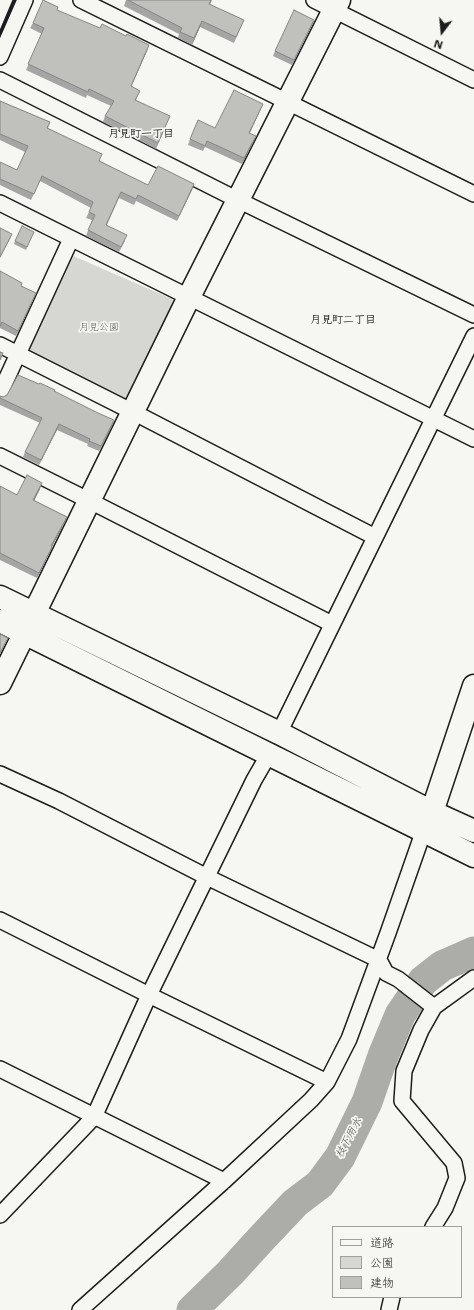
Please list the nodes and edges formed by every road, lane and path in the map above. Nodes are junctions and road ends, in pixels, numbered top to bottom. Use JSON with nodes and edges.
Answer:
{"nodes":[{"id":1,"x":25,"y":0,"type":"edge"},
{"id":2,"x":81,"y":0,"type":"edge"},
{"id":3,"x":314,"y":0,"type":"edge"},
{"id":4,"x":336,"y":5,"type":"edge"},
{"id":5,"x":0,"y":57,"type":"edge"},
{"id":6,"x":0,"y":80,"type":"edge"},
{"id":7,"x":474,"y":80,"type":"edge"},
{"id":8,"x":287,"y":102,"type":"junction"},
{"id":9,"x":474,"y":194,"type":"edge"},
{"id":10,"x":238,"y":200,"type":"junction"},
{"id":11,"x":0,"y":203,"type":"edge"},
{"id":12,"x":71,"y":239,"type":"junction"},
{"id":13,"x":189,"y":298,"type":"junction"},
{"id":14,"x":474,"y":315,"type":"edge"},
{"id":15,"x":474,"y":336,"type":"edge"},
{"id":16,"x":0,"y":345,"type":"edge"},
{"id":17,"x":18,"y":354,"type":"junction"},
{"id":18,"x":0,"y":393,"type":"edge"},
{"id":19,"x":133,"y":412,"type":"junction"},
{"id":20,"x":433,"y":419,"type":"junction"},
{"id":21,"x":474,"y":439,"type":"edge"},
{"id":22,"x":0,"y":456,"type":"edge"},
{"id":23,"x":90,"y":501,"type":"junction"},
{"id":24,"x":375,"y":537,"type":"junction"},
{"id":25,"x":0,"y":597,"type":"edge"},
{"id":26,"x":0,"y":622,"type":"edge"},
{"id":27,"x":29,"y":624,"type":"junction"},
{"id":28,"x":332,"y":624,"type":"junction"},
{"id":29,"x":0,"y":683,"type":"edge"},
{"id":30,"x":474,"y":686,"type":"edge"},
{"id":31,"x":279,"y":733,"type":"junction"},
{"id":32,"x":269,"y":754,"type":"junction"},
{"id":33,"x":0,"y":774,"type":"edge"},
{"id":34,"x":428,"y":821,"type":"junction"},
{"id":35,"x":474,"y":831,"type":"edge"},
{"id":36,"x":474,"y":856,"type":"edge"},
{"id":37,"x":207,"y":878,"type":"junction"},
{"id":38,"x":0,"y":920,"type":"edge"},
{"id":39,"x":379,"y":960,"type":"junction"},
{"id":40,"x":474,"y":978,"type":"edge"},
{"id":41,"x":149,"y":995,"type":"junction"},
{"id":42,"x":430,"y":1004,"type":"junction"},
{"id":43,"x":0,"y":1069,"type":"edge"},
{"id":44,"x":327,"y":1082,"type":"junction"},
{"id":45,"x":94,"y":1117,"type":"junction"},
{"id":46,"x":224,"y":1181,"type":"junction"},
{"id":47,"x":2,"y":1210,"type":"edge"},
{"id":48,"x":434,"y":1226,"type":"edge"},
{"id":49,"x":392,"y":1298,"type":"edge"},
{"id":50,"x":80,"y":1310,"type":"edge"},
{"id":51,"x":389,"y":1310,"type":"edge"}],
"edges":[{"from":1,"to":5,"type":"street"},
{"from":2,"to":8,"type":"street"},
{"from":3,"to":4,"type":"street"},
{"from":4,"to":7,"type":"street"},
{"from":4,"to":8,"type":"street"},
{"from":6,"to":10,"type":"street"},
{"from":8,"to":9,"type":"street"},
{"from":8,"to":10,"type":"street"},
{"from":10,"to":13,"type":"street"},
{"from":10,"to":14,"type":"street"},
{"from":11,"to":12,"type":"street"},
{"from":12,"to":13,"type":"street"},
{"from":12,"to":17,"type":"street"},
{"from":13,"to":19,"type":"street"},
{"from":13,"to":20,"type":"street"},
{"from":15,"to":20,"type":"street"},
{"from":16,"to":17,"type":"street"},
{"from":17,"to":18,"type":"street"},
{"from":17,"to":19,"type":"street"},
{"from":19,"to":23,"type":"street"},
{"from":19,"to":24,"type":"street"},
{"from":20,"to":21,"type":"street"},
{"from":20,"to":24,"type":"street"},
{"from":22,"to":23,"type":"street"},
{"from":23,"to":27,"type":"street"},
{"from":23,"to":28,"type":"street"},
{"from":24,"to":28,"type":"street"},
{"from":25,"to":27,"type":"street"},
{"from":26,"to":27,"type":"street"},
{"from":27,"to":29,"type":"street"},
{"from":27,"to":31,"type":"street"},
{"from":27,"to":32,"type":"street"},
{"from":28,"to":31,"type":"street"},
{"from":30,"to":34,"type":"street"},
{"from":31,"to":34,"type":"street"},
{"from":32,"to":34,"type":"street"},
{"from":32,"to":37,"type":"street"},
{"from":33,"to":37,"type":"street"},
{"from":34,"to":35,"type":"street"},
{"from":34,"to":36,"type":"street"},
{"from":34,"to":39,"type":"street"},
{"from":37,"to":39,"type":"street"},
{"from":37,"to":41,"type":"street"},
{"from":38,"to":41,"type":"street"},
{"from":39,"to":42,"type":"street"},
{"from":39,"to":44,"type":"street"},
{"from":40,"to":42,"type":"street"},
{"from":41,"to":44,"type":"street"},
{"from":41,"to":45,"type":"street"},
{"from":42,"to":48,"type":"street"},
{"from":43,"to":45,"type":"street"},
{"from":44,"to":46,"type":"street"},
{"from":45,"to":46,"type":"street"},
{"from":45,"to":47,"type":"street"},
{"from":46,"to":50,"type":"street"},
{"from":49,"to":51,"type":"street"}]}
